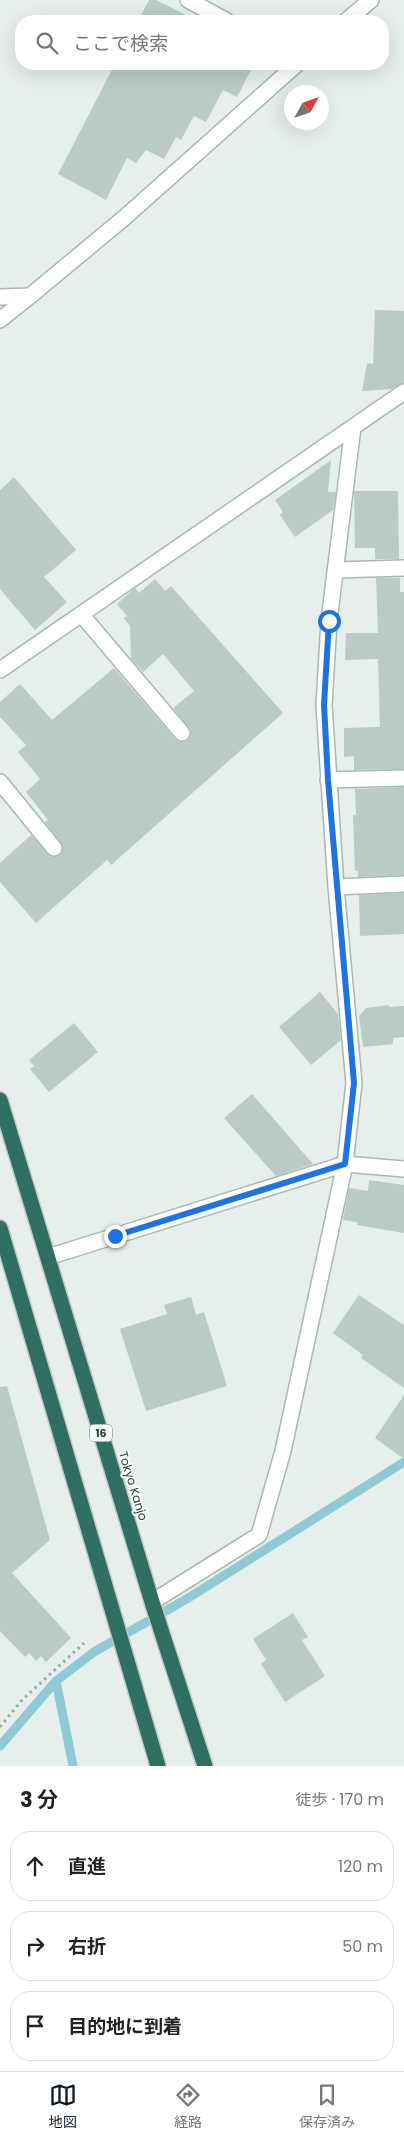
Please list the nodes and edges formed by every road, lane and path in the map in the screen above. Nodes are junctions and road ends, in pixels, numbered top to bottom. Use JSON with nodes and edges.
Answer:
{"nodes":[{"id":1,"x":188,"y":0,"type":"edge"},
{"id":2,"x":371,"y":0,"type":"edge"},
{"id":3,"x":216,"y":15,"type":"edge"},
{"id":4,"x":353,"y":15,"type":"edge"},
{"id":5,"x":290,"y":70,"type":"edge"},
{"id":6,"x":30,"y":296,"type":"junction"},
{"id":7,"x":0,"y":297,"type":"edge"},
{"id":8,"x":0,"y":320,"type":"edge"},
{"id":9,"x":404,"y":392,"type":"edge"},
{"id":10,"x":352,"y":427,"type":"junction"},
{"id":11,"x":404,"y":568,"type":"edge"},
{"id":12,"x":335,"y":570,"type":"junction"},
{"id":13,"x":81,"y":614,"type":"junction"},
{"id":14,"x":0,"y":670,"type":"edge"},
{"id":15,"x":182,"y":733,"type":"dead end"},
{"id":16,"x":404,"y":778,"type":"edge"},
{"id":17,"x":328,"y":780,"type":"junction"},
{"id":18,"x":0,"y":782,"type":"edge"},
{"id":19,"x":54,"y":848,"type":"dead end"},
{"id":20,"x":404,"y":884,"type":"edge"},
{"id":21,"x":336,"y":887,"type":"junction"},
{"id":22,"x":0,"y":1100,"type":"edge"},
{"id":23,"x":345,"y":1164,"type":"junction"},
{"id":24,"x":404,"y":1169,"type":"edge"},
{"id":25,"x":0,"y":1228,"type":"edge"},
{"id":26,"x":48,"y":1257,"type":"junction"},
{"id":27,"x":152,"y":1602,"type":"junction"},
{"id":28,"x":84,"y":1644,"type":"dead end"},
{"id":29,"x":0,"y":1726,"type":"edge"},
{"id":30,"x":158,"y":1766,"type":"edge"},
{"id":31,"x":205,"y":1766,"type":"edge"}],
"edges":[{"from":1,"to":3,"type":"street"},
{"from":2,"to":4,"type":"street"},
{"from":5,"to":6,"type":"street"},
{"from":6,"to":7,"type":"street"},
{"from":6,"to":8,"type":"street"},
{"from":9,"to":10,"type":"street"},
{"from":10,"to":12,"type":"street"},
{"from":10,"to":13,"type":"street"},
{"from":11,"to":12,"type":"street"},
{"from":12,"to":17,"type":"street"},
{"from":13,"to":14,"type":"street"},
{"from":13,"to":15,"type":"street"},
{"from":16,"to":17,"type":"street"},
{"from":17,"to":21,"type":"street"},
{"from":18,"to":19,"type":"street"},
{"from":20,"to":21,"type":"street"},
{"from":21,"to":23,"type":"street"},
{"from":22,"to":26,"type":"highway","name":"Tokyo Kanjo","number":"16"},
{"from":23,"to":24,"type":"street"},
{"from":23,"to":26,"type":"street"},
{"from":23,"to":27,"type":"street"},
{"from":25,"to":30,"type":"highway"},
{"from":26,"to":27,"type":"highway","name":"Tokyo Kanjo","number":"16"},
{"from":27,"to":31,"type":"highway","name":"Tokyo Kanjo","number":"16"},
{"from":28,"to":29,"type":"path"}]}
